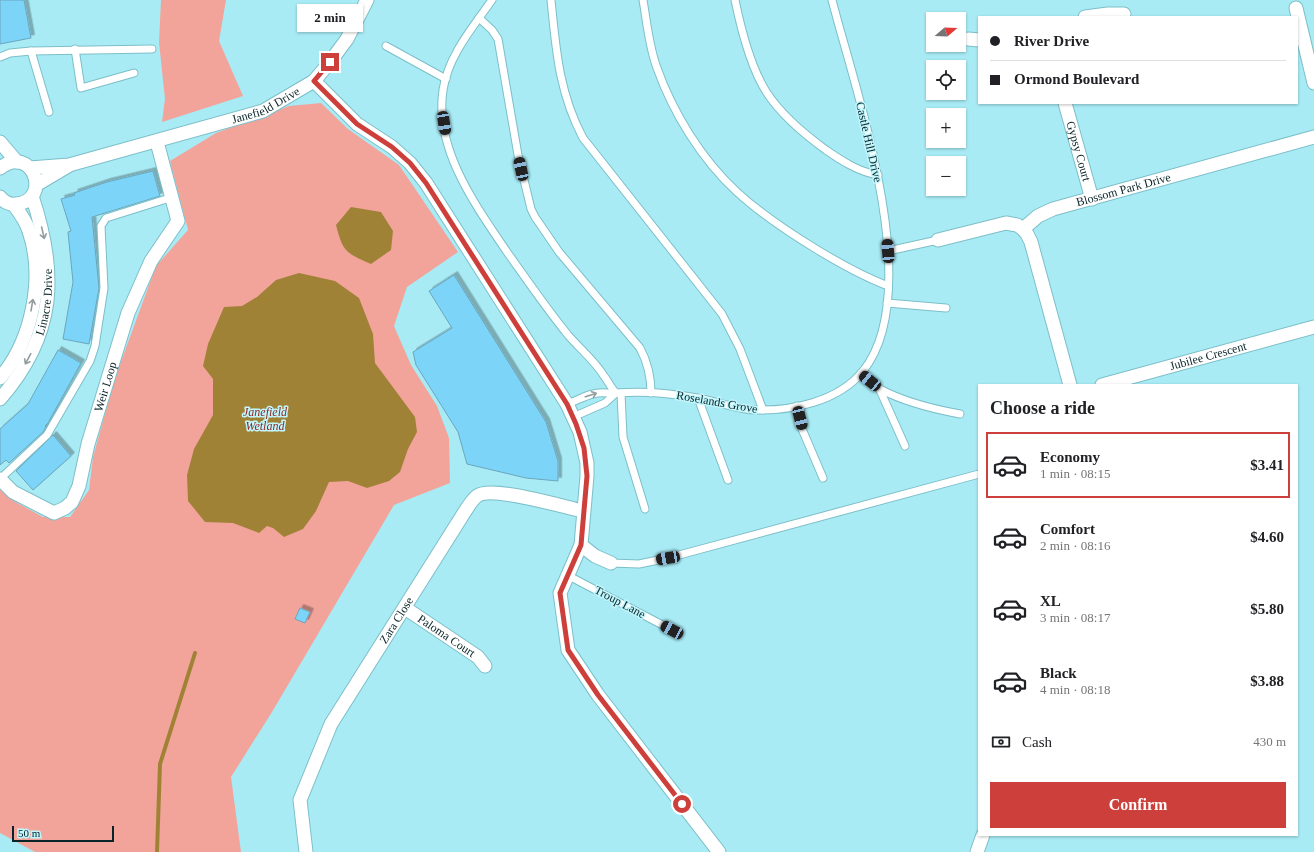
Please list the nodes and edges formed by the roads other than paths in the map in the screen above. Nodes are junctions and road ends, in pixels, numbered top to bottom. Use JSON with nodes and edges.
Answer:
{"nodes":[{"id":1,"x":367,"y":0,"type":"edge"},
{"id":2,"x":492,"y":0,"type":"edge"},
{"id":3,"x":551,"y":0,"type":"edge"},
{"id":4,"x":643,"y":0,"type":"edge"},
{"id":5,"x":735,"y":0,"type":"edge"},
{"id":6,"x":832,"y":0,"type":"edge"},
{"id":7,"x":1296,"y":8,"type":"dead end"},
{"id":8,"x":1124,"y":14,"type":"dead end"},
{"id":9,"x":1093,"y":16,"type":"edge"},
{"id":10,"x":1298,"y":16,"type":"edge"},
{"id":11,"x":1298,"y":16,"type":"edge"},
{"id":12,"x":479,"y":18,"type":"junction"},
{"id":13,"x":386,"y":46,"type":"dead end"},
{"id":14,"x":75,"y":49,"type":"junction"},
{"id":15,"x":152,"y":49,"type":"dead end"},
{"id":16,"x":31,"y":51,"type":"junction"},
{"id":17,"x":0,"y":57,"type":"edge"},
{"id":18,"x":134,"y":73,"type":"dead end"},
{"id":19,"x":446,"y":79,"type":"junction"},
{"id":20,"x":314,"y":81,"type":"junction"},
{"id":21,"x":1314,"y":83,"type":"edge"},
{"id":22,"x":1065,"y":104,"type":"edge"},
{"id":23,"x":49,"y":112,"type":"dead end"},
{"id":24,"x":1314,"y":137,"type":"edge"},
{"id":25,"x":0,"y":142,"type":"edge"},
{"id":26,"x":157,"y":142,"type":"junction"},
{"id":27,"x":17,"y":162,"type":"junction"},
{"id":28,"x":69,"y":165,"type":"junction"},
{"id":29,"x":0,"y":168,"type":"edge"},
{"id":30,"x":30,"y":168,"type":"junction"},
{"id":31,"x":878,"y":175,"type":"junction"},
{"id":32,"x":34,"y":190,"type":"junction"},
{"id":33,"x":173,"y":197,"type":"junction"},
{"id":34,"x":1092,"y":199,"type":"junction"},
{"id":35,"x":4,"y":201,"type":"edge"},
{"id":36,"x":1023,"y":229,"type":"junction"},
{"id":37,"x":938,"y":240,"type":"joint"},
{"id":38,"x":888,"y":251,"type":"junction"},
{"id":39,"x":888,"y":286,"type":"junction"},
{"id":40,"x":887,"y":303,"type":"junction"},
{"id":41,"x":946,"y":308,"type":"dead end"},
{"id":42,"x":1314,"y":327,"type":"edge"},
{"id":43,"x":861,"y":373,"type":"junction"},
{"id":44,"x":0,"y":378,"type":"edge"},
{"id":45,"x":1070,"y":384,"type":"edge"},
{"id":46,"x":1106,"y":384,"type":"edge"},
{"id":47,"x":879,"y":388,"type":"junction"},
{"id":48,"x":619,"y":393,"type":"junction"},
{"id":49,"x":651,"y":393,"type":"junction"},
{"id":50,"x":698,"y":398,"type":"junction"},
{"id":51,"x":0,"y":399,"type":"edge"},
{"id":52,"x":567,"y":404,"type":"junction"},
{"id":53,"x":797,"y":406,"type":"junction"},
{"id":54,"x":763,"y":410,"type":"junction"},
{"id":55,"x":960,"y":414,"type":"dead end"},
{"id":56,"x":573,"y":417,"type":"junction"},
{"id":57,"x":905,"y":446,"type":"dead end"},
{"id":58,"x":978,"y":474,"type":"edge"},
{"id":59,"x":823,"y":478,"type":"dead end"},
{"id":60,"x":0,"y":479,"type":"edge"},
{"id":61,"x":728,"y":480,"type":"dead end"},
{"id":62,"x":645,"y":510,"type":"dead end"},
{"id":63,"x":583,"y":511,"type":"junction"},
{"id":64,"x":581,"y":545,"type":"junction"},
{"id":65,"x":611,"y":563,"type":"joint"},
{"id":66,"x":567,"y":575,"type":"junction"},
{"id":67,"x":405,"y":608,"type":"junction"},
{"id":68,"x":672,"y":630,"type":"dead end"},
{"id":69,"x":485,"y":666,"type":"dead end"},
{"id":70,"x":983,"y":836,"type":"edge"},
{"id":71,"x":306,"y":852,"type":"edge"},
{"id":72,"x":719,"y":852,"type":"edge"},
{"id":73,"x":977,"y":852,"type":"edge"}],
"edges":[{"from":1,"to":20,"type":"street"},
{"from":2,"to":12,"type":"lane"},
{"from":3,"to":54,"type":"lane"},
{"from":4,"to":39,"type":"lane"},
{"from":5,"to":31,"type":"lane"},
{"from":6,"to":31,"type":"lane","name":"Castle Hill Drive"},
{"from":7,"to":11,"type":"street"},
{"from":8,"to":9,"type":"street"},
{"from":10,"to":21,"type":"street"},
{"from":12,"to":19,"type":"lane"},
{"from":12,"to":49,"type":"lane"},
{"from":13,"to":19,"type":"lane"},
{"from":14,"to":15,"type":"lane"},
{"from":14,"to":16,"type":"lane"},
{"from":14,"to":18,"type":"lane"},
{"from":16,"to":17,"type":"lane"},
{"from":16,"to":23,"type":"lane"},
{"from":19,"to":48,"type":"lane"},
{"from":20,"to":26,"type":"street","name":"Janefield Drive"},
{"from":20,"to":52,"type":"street","name":"Janefield Drive"},
{"from":22,"to":34,"type":"street","name":"Gypsy Court"},
{"from":24,"to":34,"type":"street","name":"Blossom Park Drive"},
{"from":25,"to":27,"type":"street"},
{"from":26,"to":28,"type":"street","name":"Janefield Drive"},
{"from":26,"to":33,"type":"street","name":"Weir Loop"},
{"from":27,"to":29,"type":"street"},
{"from":27,"to":30,"type":"street"},
{"from":28,"to":30,"type":"street","name":"Janefield Drive"},
{"from":28,"to":32,"type":"street","name":"Janefield Drive"},
{"from":30,"to":32,"type":"street","name":"Linacre Drive"},
{"from":31,"to":38,"type":"lane","name":"Castle Hill Drive"},
{"from":32,"to":35,"type":"street","name":"Janefield Drive"},
{"from":32,"to":51,"type":"street","name":"Linacre Drive","one_way":true},
{"from":33,"to":60,"type":"lane","name":"Weir Loop"},
{"from":33,"to":60,"type":"street","name":"Weir Loop"},
{"from":34,"to":36,"type":"street","name":"Blossom Park Drive"},
{"from":44,"to":35,"type":"street","name":"Linacre Drive","one_way":true},
{"from":36,"to":37,"type":"street"},
{"from":36,"to":45,"type":"street"},
{"from":37,"to":38,"type":"lane"},
{"from":38,"to":39,"type":"lane","name":"Castle Hill Drive"},
{"from":39,"to":40,"type":"lane","name":"Roselands Grove"},
{"from":40,"to":41,"type":"lane"},
{"from":40,"to":43,"type":"lane","name":"Roselands Grove"},
{"from":42,"to":46,"type":"street","name":"Jubilee Crescent"},
{"from":43,"to":47,"type":"lane"},
{"from":43,"to":53,"type":"lane","name":"Roselands Grove"},
{"from":47,"to":55,"type":"lane"},
{"from":47,"to":57,"type":"lane"},
{"from":48,"to":49,"type":"lane","name":"Roselands Grove"},
{"from":52,"to":48,"type":"lane","name":"Roselands Grove","one_way":true},
{"from":48,"to":56,"type":"lane"},
{"from":48,"to":62,"type":"lane"},
{"from":49,"to":50,"type":"lane","name":"Roselands Grove"},
{"from":50,"to":54,"type":"lane","name":"Roselands Grove"},
{"from":50,"to":61,"type":"lane"},
{"from":52,"to":56,"type":"street","name":"Janefield Drive"},
{"from":53,"to":54,"type":"lane","name":"Roselands Grove"},
{"from":53,"to":59,"type":"lane"},
{"from":56,"to":63,"type":"street","name":"Janefield Drive"},
{"from":58,"to":65,"type":"lane"},
{"from":63,"to":64,"type":"street","name":"Janefield Drive"},
{"from":63,"to":67,"type":"street","name":"Zara Close"},
{"from":64,"to":65,"type":"street"},
{"from":64,"to":66,"type":"street","name":"Janefield Drive"},
{"from":66,"to":68,"type":"lane","name":"Troup Lane"},
{"from":66,"to":72,"type":"street","name":"Janefield Drive"},
{"from":67,"to":69,"type":"street","name":"Paloma Court"},
{"from":67,"to":71,"type":"street","name":"Zara Close"},
{"from":70,"to":73,"type":"street"}]}
